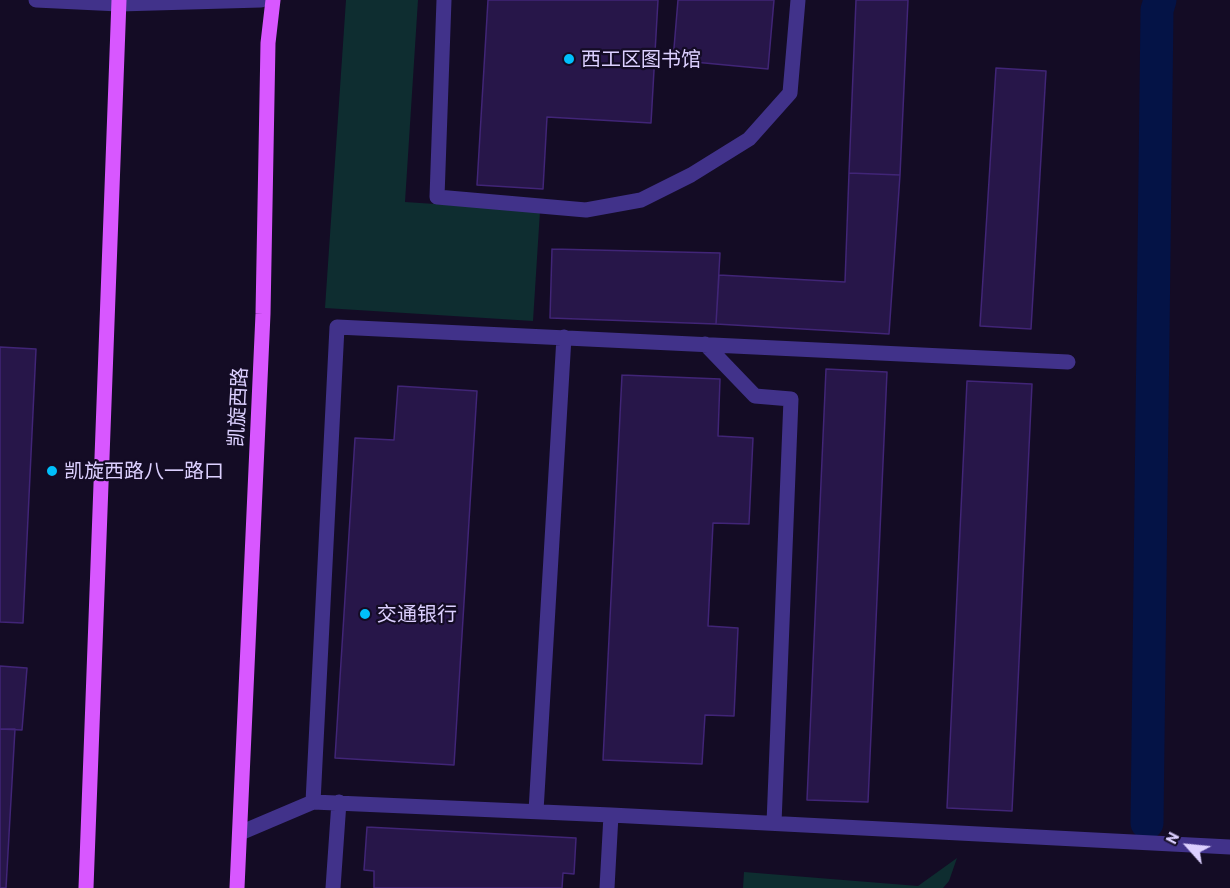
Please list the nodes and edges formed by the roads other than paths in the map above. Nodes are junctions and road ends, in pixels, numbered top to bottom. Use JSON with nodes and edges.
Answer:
{"nodes":[{"id":1,"x":36,"y":0,"type":"edge"},
{"id":2,"x":261,"y":0,"type":"edge"},
{"id":3,"x":273,"y":0,"type":"edge"},
{"id":4,"x":444,"y":0,"type":"edge"},
{"id":5,"x":798,"y":0,"type":"edge"},
{"id":6,"x":119,"y":2,"type":"edge"},
{"id":7,"x":564,"y":337,"type":"junction"},
{"id":8,"x":705,"y":344,"type":"junction"},
{"id":9,"x":1068,"y":362,"type":"dead end"},
{"id":10,"x":313,"y":802,"type":"junction"},
{"id":11,"x":339,"y":802,"type":"junction"},
{"id":12,"x":536,"y":811,"type":"junction"},
{"id":13,"x":611,"y":815,"type":"junction"},
{"id":14,"x":774,"y":823,"type":"junction"},
{"id":15,"x":240,"y":833,"type":"junction"},
{"id":16,"x":1227,"y":847,"type":"edge"},
{"id":17,"x":86,"y":888,"type":"edge"},
{"id":18,"x":237,"y":888,"type":"edge"},
{"id":19,"x":333,"y":888,"type":"edge"},
{"id":20,"x":607,"y":888,"type":"edge"}],
"edges":[{"from":1,"to":6,"type":"street"},
{"from":2,"to":6,"type":"street"},
{"from":3,"to":15,"type":"main road","name":"凯旋西路"},
{"from":4,"to":5,"type":"street"},
{"from":6,"to":17,"type":"main road"},
{"from":7,"to":8,"type":"street"},
{"from":7,"to":10,"type":"street"},
{"from":7,"to":12,"type":"street"},
{"from":8,"to":9,"type":"street"},
{"from":8,"to":14,"type":"street"},
{"from":10,"to":11,"type":"street"},
{"from":10,"to":15,"type":"street"},
{"from":11,"to":12,"type":"street"},
{"from":11,"to":19,"type":"street"},
{"from":12,"to":13,"type":"street"},
{"from":13,"to":14,"type":"street"},
{"from":13,"to":20,"type":"street"},
{"from":14,"to":16,"type":"street"},
{"from":15,"to":18,"type":"main road","name":"凯旋西路"}]}
